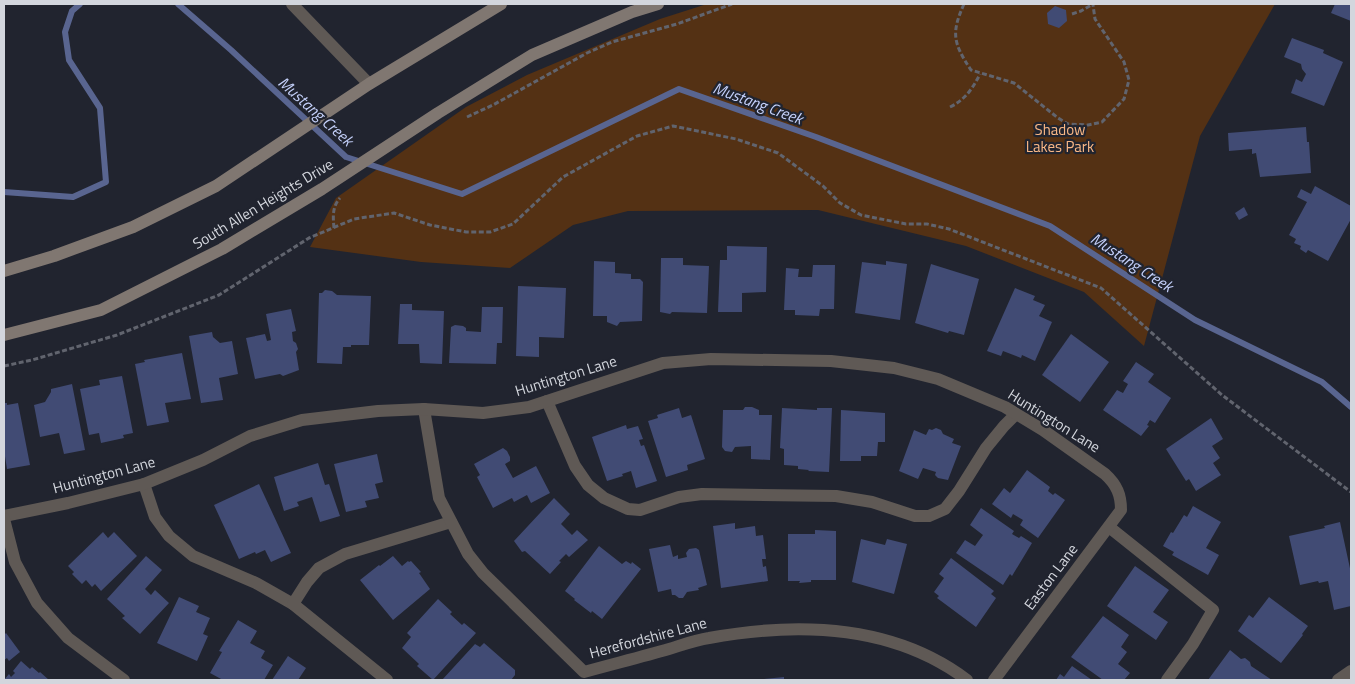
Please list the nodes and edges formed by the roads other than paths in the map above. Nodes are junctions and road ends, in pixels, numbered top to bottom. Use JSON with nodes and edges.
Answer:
{"nodes":[{"id":1,"x":292,"y":4,"type":"edge"},
{"id":2,"x":501,"y":4,"type":"edge"},
{"id":3,"x":658,"y":4,"type":"edge"},
{"id":4,"x":369,"y":84,"type":"junction"},
{"id":5,"x":4,"y":271,"type":"edge"},
{"id":6,"x":4,"y":335,"type":"edge"},
{"id":7,"x":547,"y":401,"type":"junction"},
{"id":8,"x":424,"y":410,"type":"junction"},
{"id":9,"x":1016,"y":414,"type":"junction"},
{"id":10,"x":144,"y":484,"type":"junction"},
{"id":11,"x":1118,"y":490,"type":"joint"},
{"id":12,"x":4,"y":517,"type":"edge"},
{"id":13,"x":451,"y":522,"type":"junction"},
{"id":14,"x":1109,"y":527,"type":"junction"},
{"id":15,"x":293,"y":604,"type":"junction"},
{"id":16,"x":1351,"y":670,"type":"edge"},
{"id":17,"x":124,"y":680,"type":"edge"},
{"id":18,"x":387,"y":680,"type":"edge"},
{"id":19,"x":967,"y":680,"type":"edge"},
{"id":20,"x":994,"y":680,"type":"edge"},
{"id":21,"x":1167,"y":680,"type":"edge"},
{"id":22,"x":1338,"y":680,"type":"edge"}],
"edges":[{"from":1,"to":4,"type":"street"},
{"from":2,"to":4,"type":"main road"},
{"from":3,"to":6,"type":"main road","name":"South Allen Heights Drive"},
{"from":4,"to":5,"type":"main road"},
{"from":7,"to":8,"type":"street","name":"Huntington Lane"},
{"from":7,"to":9,"type":"street","name":"Huntington Lane"},
{"from":7,"to":9,"type":"street"},
{"from":8,"to":10,"type":"street","name":"Huntington Lane"},
{"from":8,"to":13,"type":"street","name":"Herefordshire Lane"},
{"from":9,"to":11,"type":"street","name":"Huntington Lane"},
{"from":10,"to":12,"type":"street","name":"Huntington Lane"},
{"from":10,"to":15,"type":"street"},
{"from":11,"to":14,"type":"street","name":"Easton Lane"},
{"from":12,"to":17,"type":"street"},
{"from":13,"to":15,"type":"street"},
{"from":13,"to":19,"type":"street","name":"Herefordshire Lane"},
{"from":14,"to":20,"type":"street","name":"Easton Lane"},
{"from":14,"to":21,"type":"street"},
{"from":15,"to":18,"type":"street"},
{"from":16,"to":22,"type":"street"}]}
